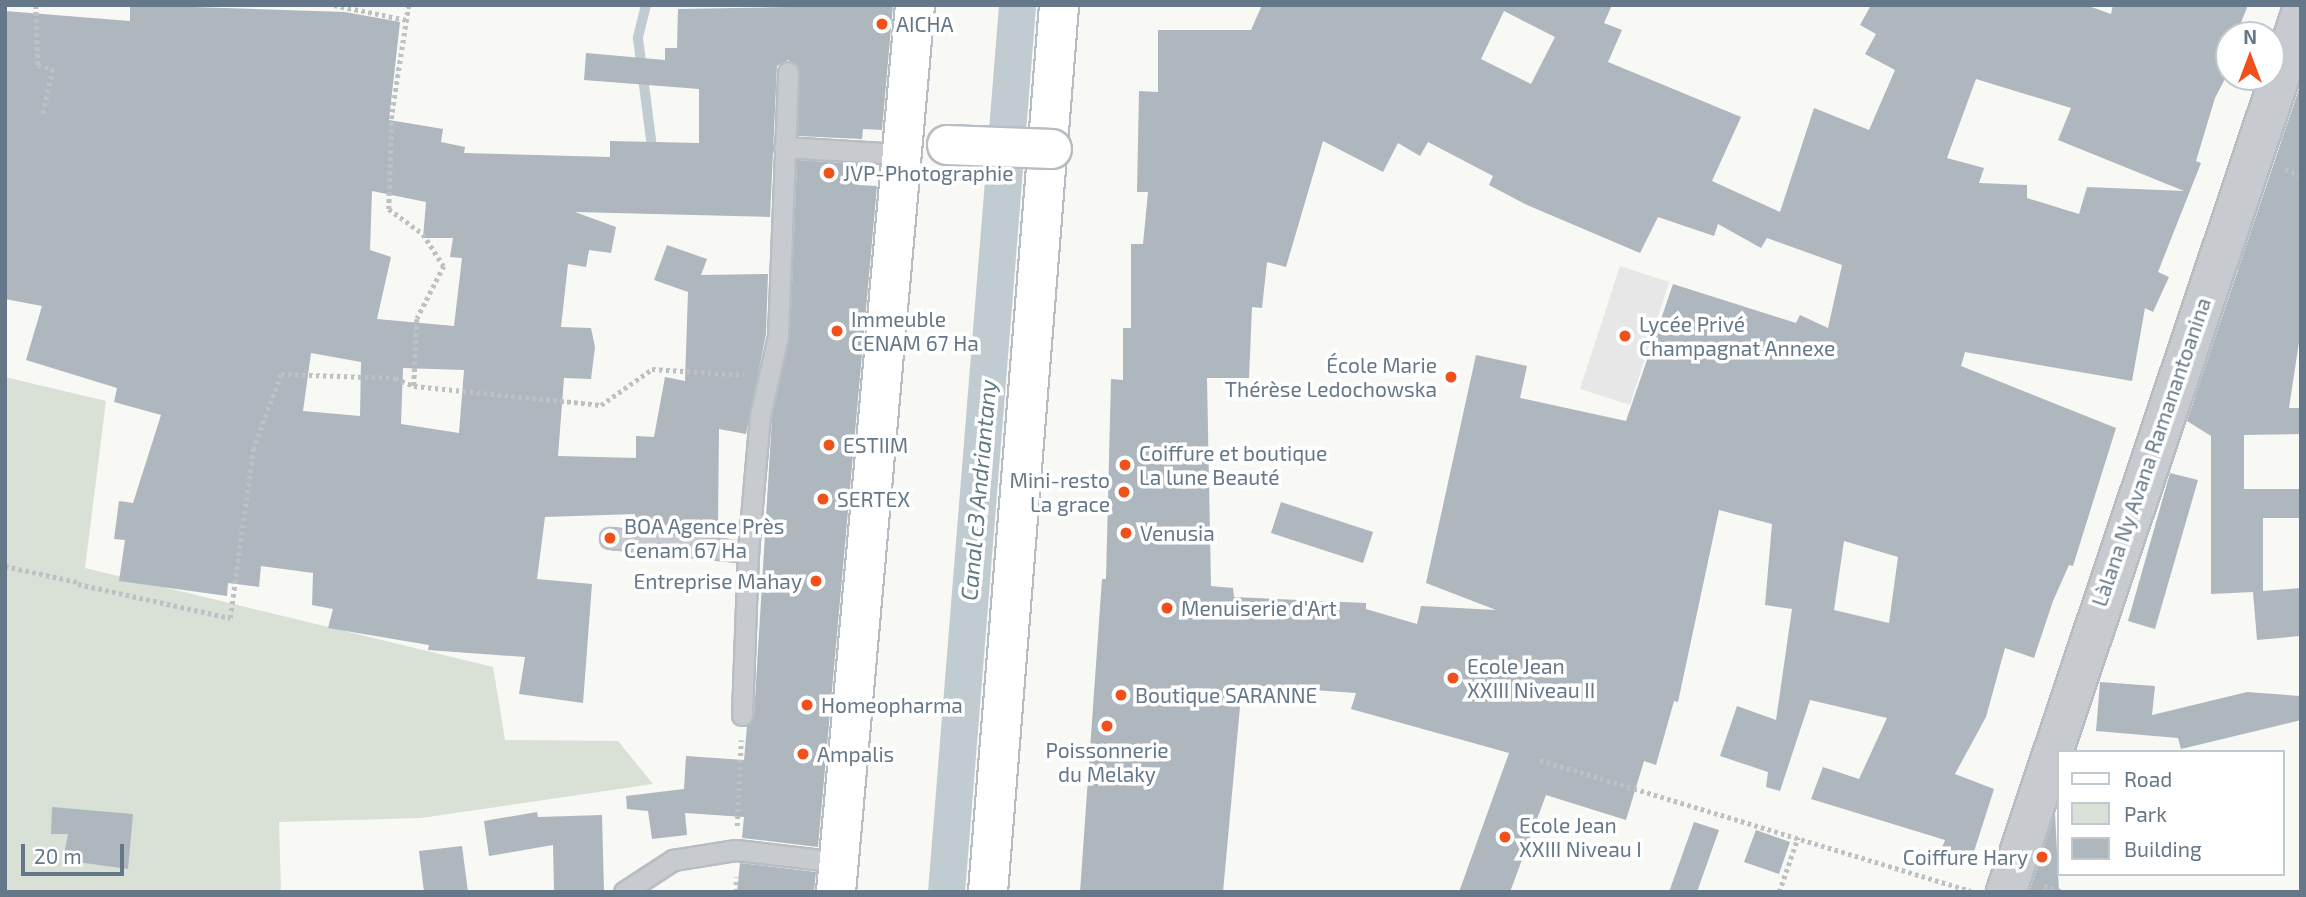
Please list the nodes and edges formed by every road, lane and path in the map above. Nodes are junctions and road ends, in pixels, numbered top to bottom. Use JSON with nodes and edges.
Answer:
{"nodes":[{"id":1,"x":36,"y":5,"type":"edge"},
{"id":2,"x":334,"y":5,"type":"edge"},
{"id":3,"x":409,"y":5,"type":"edge"},
{"id":4,"x":915,"y":5,"type":"edge"},
{"id":5,"x":1059,"y":5,"type":"edge"},
{"id":6,"x":2301,"y":15,"type":"edge"},
{"id":7,"x":407,"y":20,"type":"junction"},
{"id":8,"x":788,"y":72,"type":"dead end"},
{"id":9,"x":43,"y":114,"type":"dead end"},
{"id":10,"x":784,"y":147,"type":"junction"},
{"id":11,"x":902,"y":181,"type":"junction"},
{"id":12,"x":1042,"y":192,"type":"junction"},
{"id":13,"x":769,"y":377,"type":"junction"},
{"id":14,"x":414,"y":386,"type":"junction"},
{"id":15,"x":610,"y":538,"type":"dead end"},
{"id":16,"x":748,"y":552,"type":"junction"},
{"id":17,"x":5,"y":566,"type":"edge"},
{"id":18,"x":742,"y":715,"type":"joint"},
{"id":19,"x":1540,"y":760,"type":"dead end"},
{"id":20,"x":1798,"y":836,"type":"junction"},
{"id":21,"x":736,"y":850,"type":"junction"},
{"id":22,"x":838,"y":872,"type":"edge"},
{"id":23,"x":624,"y":892,"type":"edge"},
{"id":24,"x":988,"y":892,"type":"edge"},
{"id":25,"x":1779,"y":892,"type":"edge"},
{"id":26,"x":1972,"y":892,"type":"edge"},
{"id":27,"x":2006,"y":892,"type":"edge"}],
"edges":[{"from":1,"to":9,"type":"path"},
{"from":2,"to":7,"type":"path"},
{"from":3,"to":7,"type":"path"},
{"from":4,"to":11,"type":"main road"},
{"from":5,"to":12,"type":"main road"},
{"from":6,"to":27,"type":"street","name":"Làlana Ny Avana Ramanantoanina"},
{"from":7,"to":14,"type":"path"},
{"from":8,"to":10,"type":"lane"},
{"from":10,"to":11,"type":"lane"},
{"from":10,"to":13,"type":"lane"},
{"from":11,"to":12,"type":"main road","bridge":true},
{"from":11,"to":22,"type":"main road"},
{"from":12,"to":24,"type":"main road"},
{"from":13,"to":14,"type":"path"},
{"from":13,"to":16,"type":"lane"},
{"from":14,"to":17,"type":"path"},
{"from":15,"to":16,"type":"lane"},
{"from":16,"to":18,"type":"lane"},
{"from":18,"to":21,"type":"path"},
{"from":19,"to":20,"type":"path"},
{"from":20,"to":25,"type":"path"},
{"from":20,"to":26,"type":"path"},
{"from":21,"to":22,"type":"lane"},
{"from":21,"to":23,"type":"lane"}]}
